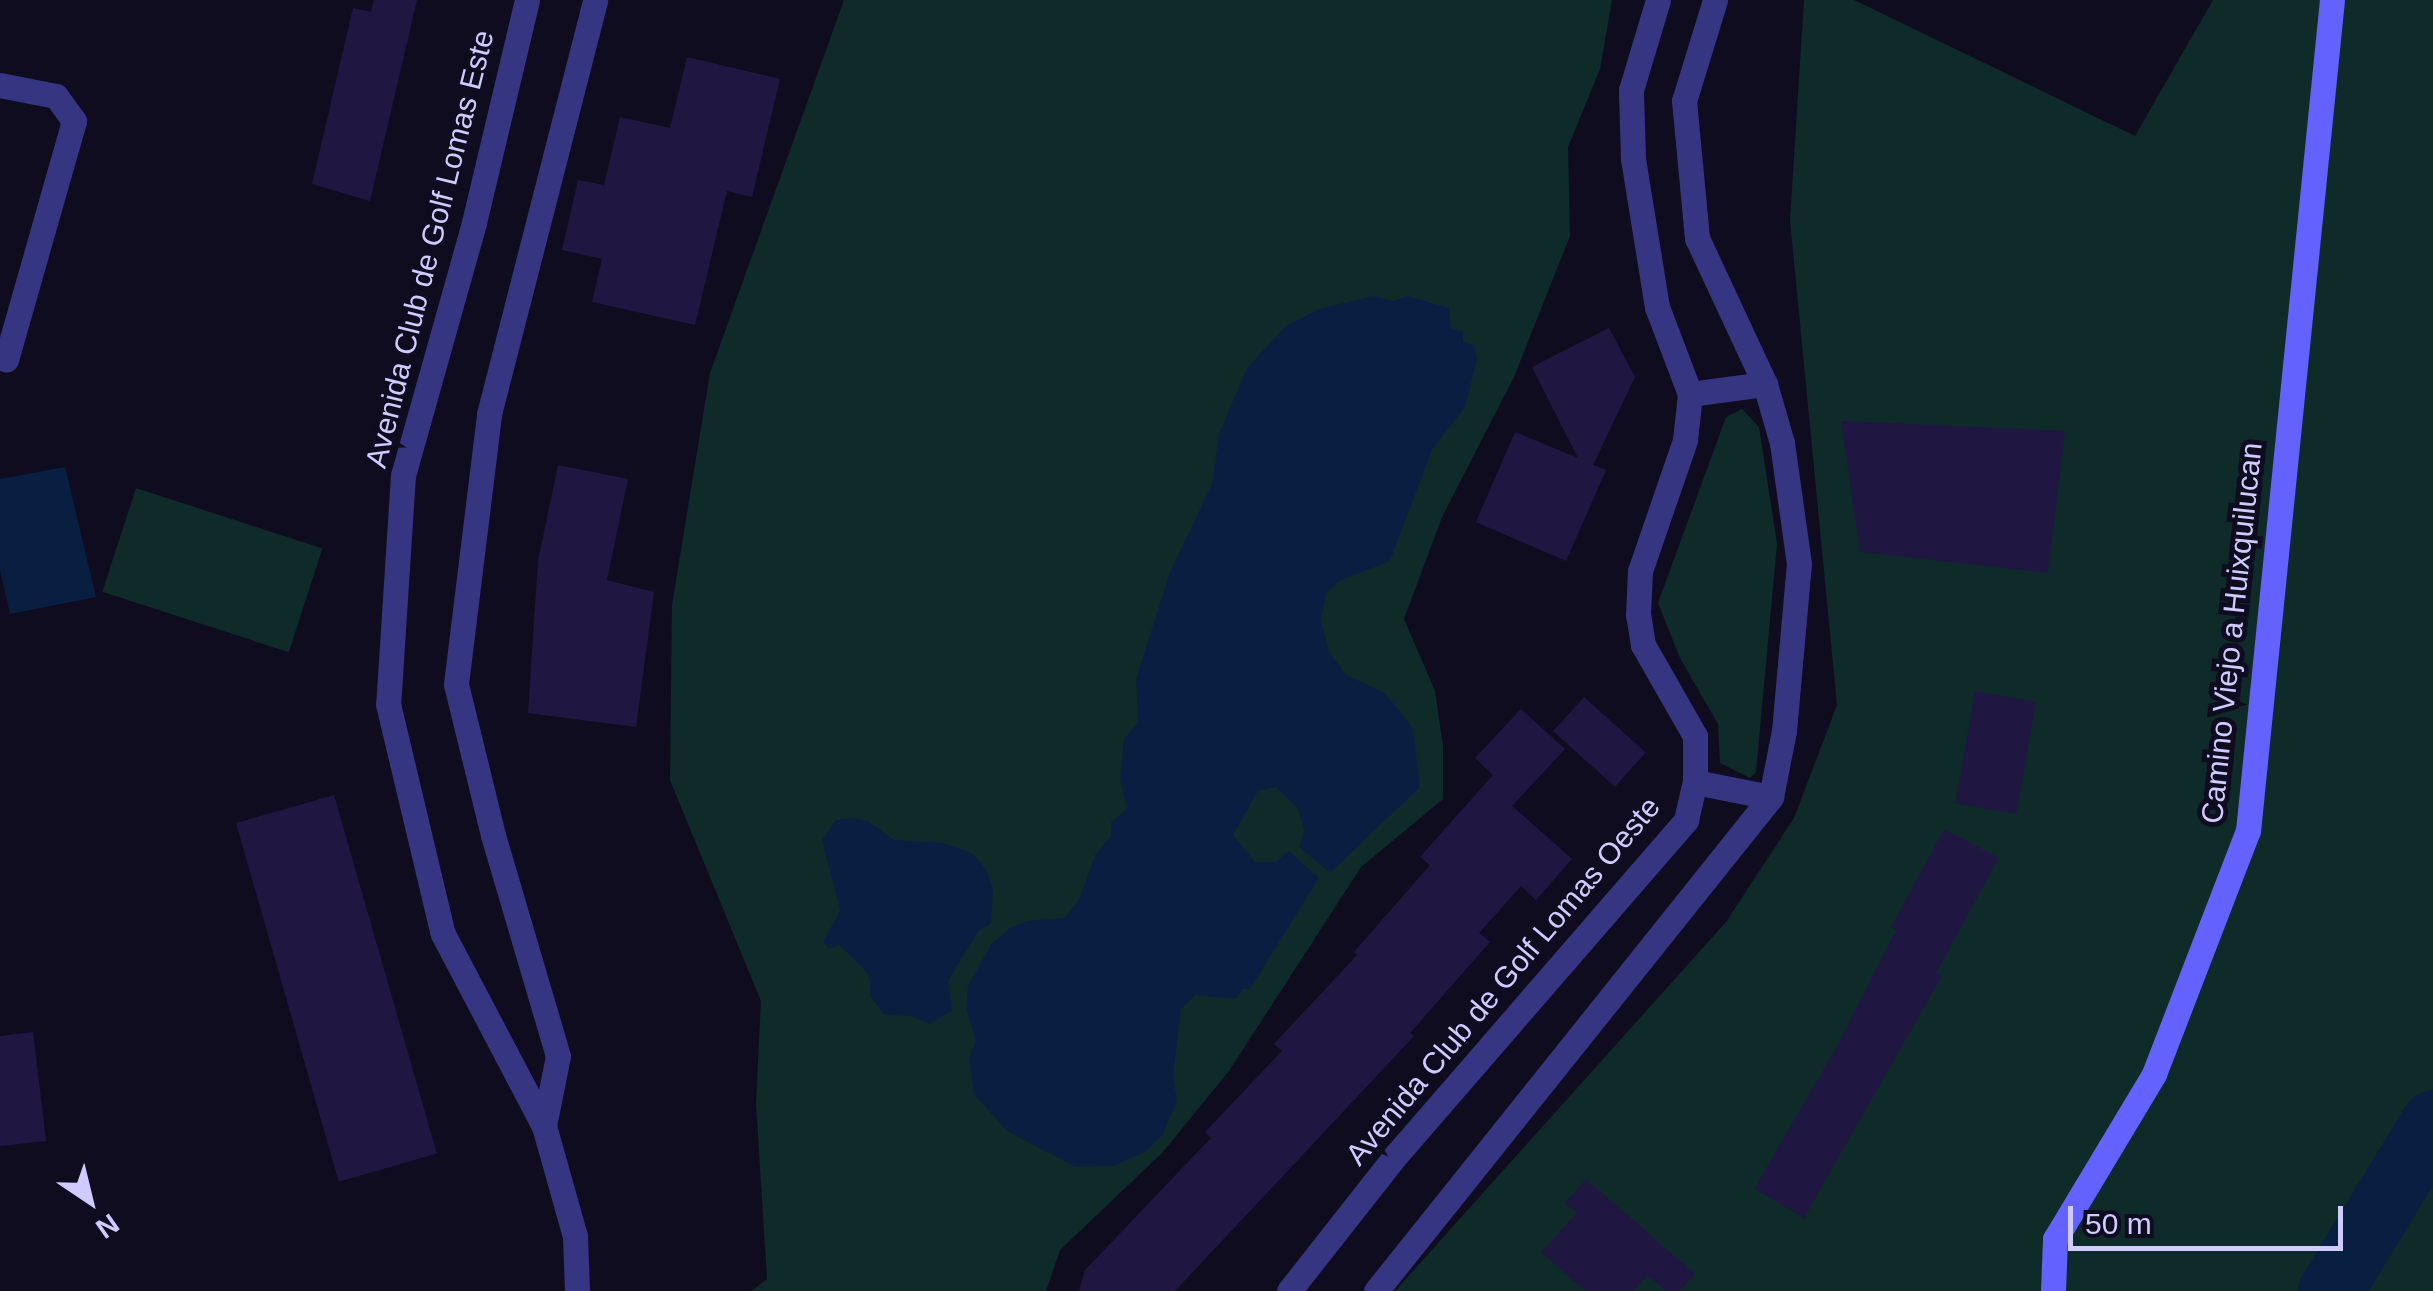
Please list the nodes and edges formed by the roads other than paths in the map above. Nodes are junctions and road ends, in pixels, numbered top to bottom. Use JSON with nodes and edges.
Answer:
{"nodes":[{"id":1,"x":527,"y":0,"type":"edge"},
{"id":2,"x":595,"y":0,"type":"edge"},
{"id":3,"x":1658,"y":0,"type":"edge"},
{"id":4,"x":1715,"y":0,"type":"edge"},
{"id":5,"x":2332,"y":0,"type":"edge"},
{"id":6,"x":0,"y":85,"type":"edge"},
{"id":7,"x":6,"y":360,"type":"dead end"},
{"id":8,"x":1765,"y":384,"type":"junction"},
{"id":9,"x":1690,"y":394,"type":"junction"},
{"id":10,"x":1695,"y":782,"type":"junction"},
{"id":11,"x":1771,"y":798,"type":"junction"},
{"id":12,"x":544,"y":1126,"type":"junction"},
{"id":13,"x":577,"y":1291,"type":"edge"},
{"id":14,"x":1289,"y":1291,"type":"edge"},
{"id":15,"x":1376,"y":1291,"type":"edge"},
{"id":16,"x":2053,"y":1291,"type":"edge"}],
"edges":[{"from":1,"to":12,"type":"street","name":"Avenida Club de Golf Lomas Este"},
{"from":2,"to":12,"type":"street"},
{"from":3,"to":9,"type":"street","name":"Avenida Club de Golf Lomas Oeste"},
{"from":4,"to":8,"type":"street"},
{"from":5,"to":16,"type":"main road","name":"Camino Viejo a Huixquilucan"},
{"from":6,"to":7,"type":"street"},
{"from":8,"to":9,"type":"street"},
{"from":8,"to":11,"type":"street"},
{"from":9,"to":10,"type":"street","name":"Avenida Club de Golf Lomas Oeste"},
{"from":10,"to":11,"type":"street"},
{"from":10,"to":14,"type":"street","name":"Avenida Club de Golf Lomas Oeste"},
{"from":11,"to":15,"type":"street"},
{"from":12,"to":13,"type":"street","name":"Avenida Club de Golf Lomas Este"}]}
